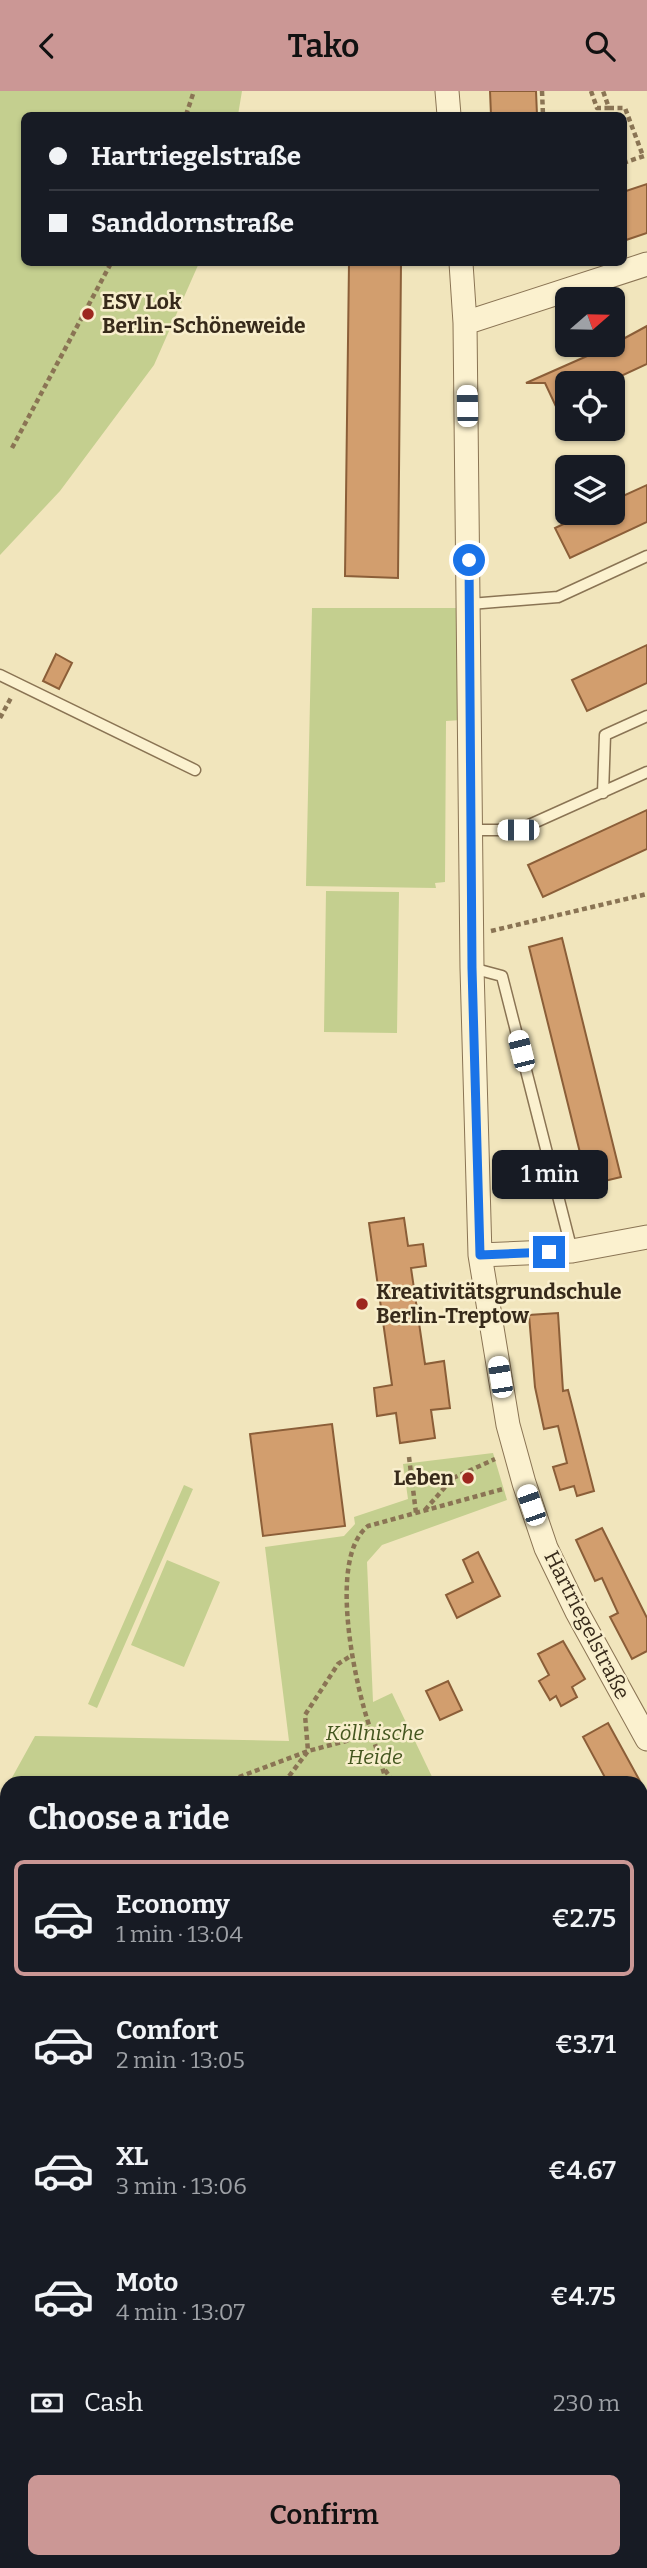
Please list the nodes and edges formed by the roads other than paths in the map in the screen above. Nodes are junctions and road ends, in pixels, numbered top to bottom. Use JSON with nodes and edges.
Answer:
{"nodes":[{"id":1,"x":447,"y":91,"type":"edge"},
{"id":2,"x":449,"y":112,"type":"edge"},
{"id":3,"x":647,"y":264,"type":"edge"},
{"id":4,"x":461,"y":266,"type":"edge"},
{"id":5,"x":465,"y":323,"type":"junction"},
{"id":6,"x":647,"y":556,"type":"edge"},
{"id":7,"x":470,"y":604,"type":"junction"},
{"id":8,"x":0,"y":675,"type":"edge"},
{"id":9,"x":647,"y":716,"type":"edge"},
{"id":10,"x":195,"y":770,"type":"dead end"},
{"id":11,"x":647,"y":772,"type":"edge"},
{"id":12,"x":603,"y":793,"type":"junction"},
{"id":13,"x":472,"y":830,"type":"junction"},
{"id":14,"x":472,"y":968,"type":"junction"},
{"id":15,"x":647,"y":1237,"type":"edge"},
{"id":16,"x":572,"y":1251,"type":"junction"},
{"id":17,"x":480,"y":1255,"type":"junction"},
{"id":18,"x":647,"y":1739,"type":"edge"}],
"edges":[{"from":1,"to":2,"type":"street"},
{"from":3,"to":5,"type":"street"},
{"from":4,"to":5,"type":"street","name":"Hartriegelstraße"},
{"from":5,"to":7,"type":"street","name":"Hartriegelstraße"},
{"from":6,"to":7,"type":"lane"},
{"from":7,"to":13,"type":"street","name":"Hartriegelstraße"},
{"from":8,"to":10,"type":"lane"},
{"from":9,"to":12,"type":"lane"},
{"from":11,"to":12,"type":"lane"},
{"from":12,"to":13,"type":"lane"},
{"from":13,"to":14,"type":"street","name":"Hartriegelstraße"},
{"from":14,"to":16,"type":"lane"},
{"from":14,"to":17,"type":"street","name":"Hartriegelstraße"},
{"from":15,"to":16,"type":"street"},
{"from":16,"to":17,"type":"street"},
{"from":17,"to":18,"type":"street","name":"Hartriegelstraße"}]}
